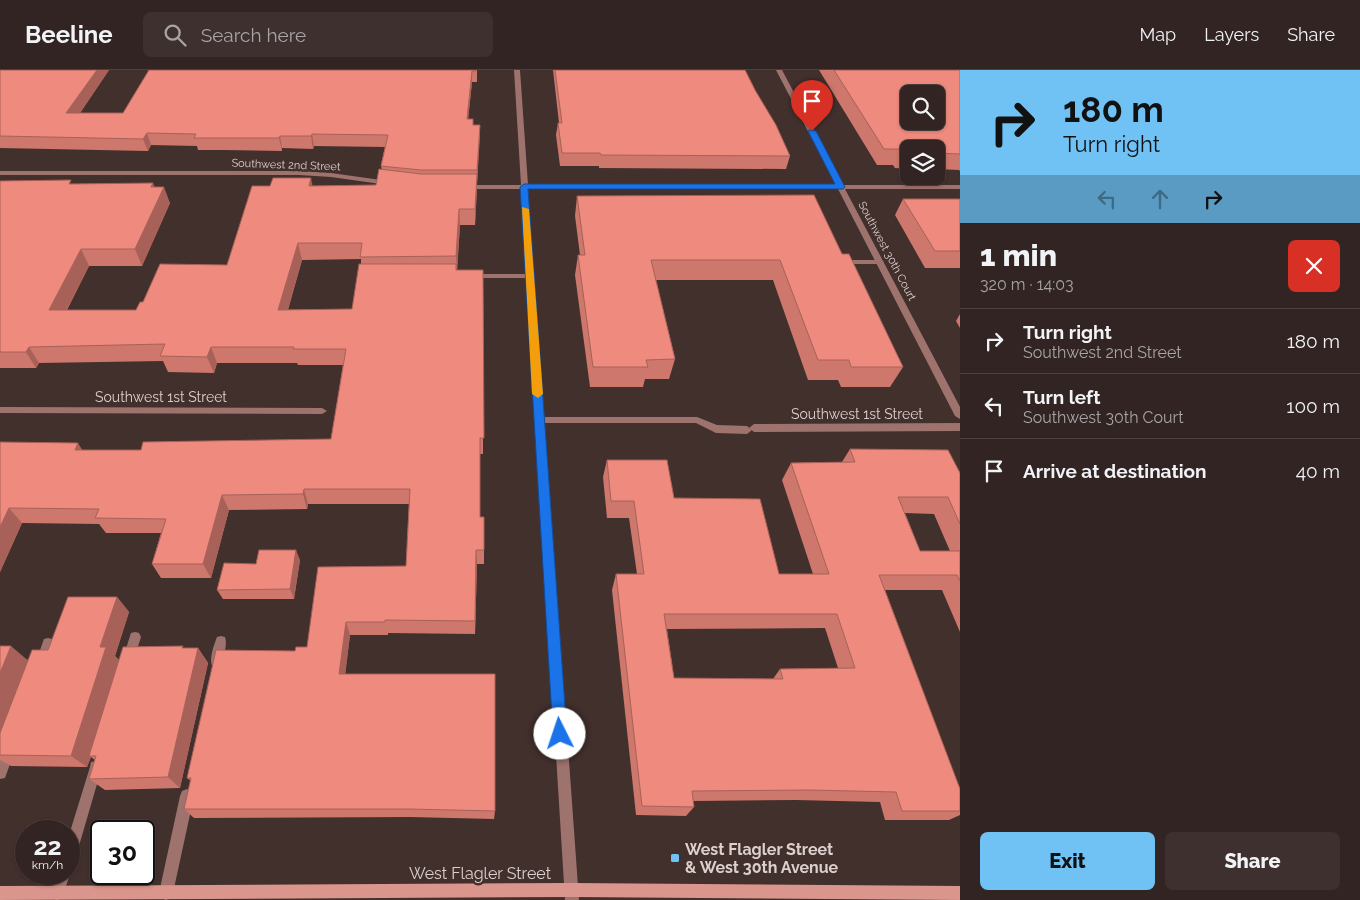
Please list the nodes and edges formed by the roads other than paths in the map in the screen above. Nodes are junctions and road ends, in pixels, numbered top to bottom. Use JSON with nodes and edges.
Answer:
{"nodes":[{"id":1,"x":517,"y":70,"type":"edge"},
{"id":2,"x":780,"y":70,"type":"edge"},
{"id":3,"x":0,"y":173,"type":"edge"},
{"id":4,"x":394,"y":184,"type":"edge"},
{"id":5,"x":960,"y":186,"type":"edge"},
{"id":6,"x":458,"y":187,"type":"edge"},
{"id":7,"x":524,"y":187,"type":"junction"},
{"id":8,"x":841,"y":187,"type":"junction"},
{"id":9,"x":854,"y":262,"type":"edge"},
{"id":10,"x":880,"y":262,"type":"junction"},
{"id":11,"x":457,"y":276,"type":"edge"},
{"id":12,"x":530,"y":276,"type":"junction"},
{"id":13,"x":0,"y":410,"type":"edge"},
{"id":14,"x":322,"y":411,"type":"dead end"},
{"id":15,"x":960,"y":416,"type":"edge"},
{"id":16,"x":539,"y":420,"type":"junction"},
{"id":17,"x":960,"y":427,"type":"edge"},
{"id":18,"x":135,"y":637,"type":"dead end"},
{"id":19,"x":221,"y":641,"type":"dead end"},
{"id":20,"x":48,"y":643,"type":"edge"},
{"id":21,"x":126,"y":666,"type":"edge"},
{"id":22,"x":38,"y":671,"type":"edge"},
{"id":23,"x":213,"y":678,"type":"edge"},
{"id":24,"x":14,"y":736,"type":"edge"},
{"id":25,"x":100,"y":752,"type":"edge"},
{"id":26,"x":0,"y":773,"type":"edge"},
{"id":27,"x":190,"y":782,"type":"edge"},
{"id":28,"x":80,"y":820,"type":"edge"},
{"id":29,"x":60,"y":885,"type":"edge"},
{"id":30,"x":0,"y":892,"type":"edge"},
{"id":31,"x":57,"y":893,"type":"junction"},
{"id":32,"x":166,"y":893,"type":"junction"},
{"id":33,"x":960,"y":893,"type":"edge"},
{"id":34,"x":572,"y":895,"type":"edge"},
{"id":35,"x":38,"y":900,"type":"edge"}],
"edges":[{"from":1,"to":7,"type":"street"},
{"from":2,"to":8,"type":"street","name":"Southwest 30th Court"},
{"from":3,"to":4,"type":"street","name":"Southwest 2nd Street"},
{"from":5,"to":8,"type":"street"},
{"from":6,"to":7,"type":"street"},
{"from":7,"to":8,"type":"street"},
{"from":7,"to":12,"type":"street"},
{"from":8,"to":10,"type":"street","name":"Southwest 30th Court"},
{"from":9,"to":10,"type":"street"},
{"from":10,"to":15,"type":"street","name":"Southwest 30th Court"},
{"from":11,"to":12,"type":"street"},
{"from":12,"to":16,"type":"street"},
{"from":13,"to":14,"type":"street","name":"Southwest 1st Street"},
{"from":16,"to":17,"type":"street","name":"Southwest 1st Street"},
{"from":16,"to":34,"type":"street"},
{"from":18,"to":21,"type":"street"},
{"from":19,"to":23,"type":"street"},
{"from":20,"to":22,"type":"street"},
{"from":24,"to":26,"type":"street"},
{"from":25,"to":28,"type":"street"},
{"from":27,"to":32,"type":"street"},
{"from":29,"to":31,"type":"street"},
{"from":30,"to":31,"type":"main road","name":"West Flagler Street"},
{"from":31,"to":32,"type":"main road","name":"West Flagler Street"},
{"from":31,"to":35,"type":"main road"},
{"from":32,"to":34,"type":"main road","name":"West Flagler Street"},
{"from":33,"to":34,"type":"main road","name":"West Flagler Street"}]}
